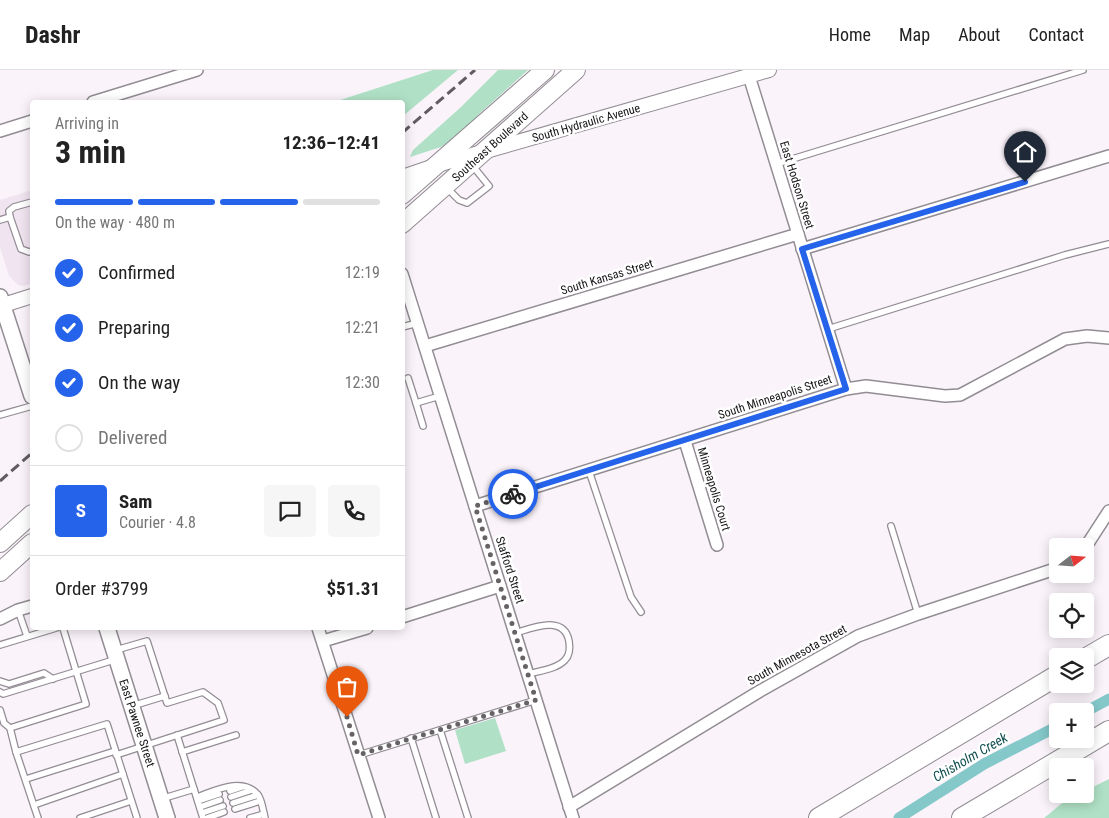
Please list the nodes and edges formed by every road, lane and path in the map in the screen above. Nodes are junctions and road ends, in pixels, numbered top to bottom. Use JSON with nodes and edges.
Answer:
{"nodes":[{"id":1,"x":197,"y":70,"type":"edge"},
{"id":2,"x":545,"y":70,"type":"edge"},
{"id":3,"x":576,"y":70,"type":"edge"},
{"id":4,"x":769,"y":70,"type":"edge"},
{"id":5,"x":1083,"y":70,"type":"edge"},
{"id":6,"x":748,"y":76,"type":"junction"},
{"id":7,"x":100,"y":100,"type":"edge"},
{"id":8,"x":30,"y":122,"type":"edge"},
{"id":9,"x":0,"y":131,"type":"edge"},
{"id":10,"x":485,"y":151,"type":"junction"},
{"id":11,"x":1109,"y":156,"type":"edge"},
{"id":12,"x":471,"y":164,"type":"junction"},
{"id":13,"x":776,"y":164,"type":"junction"},
{"id":14,"x":438,"y":165,"type":"junction"},
{"id":15,"x":405,"y":176,"type":"edge"},
{"id":16,"x":446,"y":186,"type":"junction"},
{"id":17,"x":405,"y":192,"type":"edge"},
{"id":18,"x":30,"y":203,"type":"edge"},
{"id":19,"x":10,"y":217,"type":"junction"},
{"id":20,"x":0,"y":220,"type":"edge"},
{"id":21,"x":405,"y":221,"type":"edge"},
{"id":22,"x":798,"y":234,"type":"junction"},
{"id":23,"x":1109,"y":244,"type":"edge"},
{"id":24,"x":802,"y":249,"type":"junction"},
{"id":25,"x":30,"y":252,"type":"edge"},
{"id":26,"x":405,"y":283,"type":"edge"},
{"id":27,"x":30,"y":296,"type":"edge"},
{"id":28,"x":1,"y":303,"type":"edge"},
{"id":29,"x":418,"y":323,"type":"junction"},
{"id":30,"x":405,"y":326,"type":"edge"},
{"id":31,"x":828,"y":329,"type":"junction"},
{"id":32,"x":1109,"y":338,"type":"edge"},
{"id":33,"x":425,"y":346,"type":"junction"},
{"id":34,"x":28,"y":369,"type":"edge"},
{"id":35,"x":408,"y":378,"type":"dead end"},
{"id":36,"x":30,"y":382,"type":"edge"},
{"id":37,"x":846,"y":389,"type":"junction"},
{"id":38,"x":440,"y":396,"type":"junction"},
{"id":39,"x":416,"y":403,"type":"junction"},
{"id":40,"x":30,"y":407,"type":"edge"},
{"id":41,"x":0,"y":415,"type":"edge"},
{"id":42,"x":423,"y":426,"type":"dead end"},
{"id":43,"x":685,"y":441,"type":"junction"},
{"id":44,"x":589,"y":471,"type":"junction"},
{"id":45,"x":475,"y":506,"type":"junction"},
{"id":46,"x":1109,"y":511,"type":"edge"},
{"id":47,"x":30,"y":516,"type":"edge"},
{"id":48,"x":891,"y":526,"type":"dead end"},
{"id":49,"x":1091,"y":538,"type":"edge"},
{"id":50,"x":0,"y":543,"type":"edge"},
{"id":51,"x":717,"y":545,"type":"dead end"},
{"id":52,"x":30,"y":546,"type":"edge"},
{"id":53,"x":30,"y":553,"type":"edge"},
{"id":54,"x":14,"y":560,"type":"junction"},
{"id":55,"x":1049,"y":571,"type":"edge"},
{"id":56,"x":0,"y":572,"type":"edge"},
{"id":57,"x":500,"y":586,"type":"junction"},
{"id":58,"x":30,"y":607,"type":"edge"},
{"id":59,"x":18,"y":610,"type":"junction"},
{"id":60,"x":641,"y":612,"type":"dead end"},
{"id":61,"x":918,"y":614,"type":"junction"},
{"id":62,"x":405,"y":616,"type":"edge"},
{"id":63,"x":0,"y":619,"type":"edge"},
{"id":64,"x":49,"y":630,"type":"edge"},
{"id":65,"x":64,"y":630,"type":"edge"},
{"id":66,"x":108,"y":630,"type":"edge"},
{"id":67,"x":319,"y":630,"type":"edge"},
{"id":68,"x":360,"y":630,"type":"edge"},
{"id":69,"x":515,"y":633,"type":"junction"},
{"id":70,"x":27,"y":636,"type":"junction"},
{"id":71,"x":323,"y":641,"type":"junction"},
{"id":72,"x":0,"y":645,"type":"edge"},
{"id":73,"x":1109,"y":645,"type":"edge"},
{"id":74,"x":1094,"y":654,"type":"edge"},
{"id":75,"x":116,"y":655,"type":"junction"},
{"id":76,"x":77,"y":672,"type":"junction"},
{"id":77,"x":528,"y":674,"type":"junction"},
{"id":78,"x":53,"y":679,"type":"junction"},
{"id":79,"x":1049,"y":680,"type":"edge"},
{"id":80,"x":0,"y":682,"type":"edge"},
{"id":81,"x":0,"y":692,"type":"edge"},
{"id":82,"x":165,"y":696,"type":"junction"},
{"id":83,"x":536,"y":700,"type":"junction"},
{"id":84,"x":132,"y":706,"type":"junction"},
{"id":85,"x":0,"y":710,"type":"edge"},
{"id":86,"x":10,"y":728,"type":"junction"},
{"id":87,"x":440,"y":730,"type":"junction"},
{"id":88,"x":1109,"y":732,"type":"edge"},
{"id":89,"x":177,"y":735,"type":"junction"},
{"id":90,"x":236,"y":735,"type":"dead end"},
{"id":91,"x":411,"y":738,"type":"junction"},
{"id":92,"x":144,"y":746,"type":"junction"},
{"id":93,"x":16,"y":752,"type":"junction"},
{"id":94,"x":182,"y":752,"type":"junction"},
{"id":95,"x":116,"y":753,"type":"junction"},
{"id":96,"x":358,"y":755,"type":"junction"},
{"id":97,"x":123,"y":774,"type":"junction"},
{"id":98,"x":26,"y":779,"type":"junction"},
{"id":99,"x":243,"y":787,"type":"junction"},
{"id":100,"x":194,"y":789,"type":"junction"},
{"id":101,"x":252,"y":790,"type":"junction"},
{"id":102,"x":259,"y":798,"type":"junction"},
{"id":103,"x":161,"y":799,"type":"junction"},
{"id":104,"x":232,"y":800,"type":"junction"},
{"id":105,"x":131,"y":801,"type":"junction"},
{"id":106,"x":34,"y":805,"type":"junction"},
{"id":107,"x":201,"y":809,"type":"edge"},
{"id":108,"x":571,"y":812,"type":"edge"},
{"id":109,"x":264,"y":816,"type":"edge"},
{"id":110,"x":165,"y":817,"type":"edge"},
{"id":111,"x":38,"y":818,"type":"edge"},
{"id":112,"x":80,"y":818,"type":"edge"},
{"id":113,"x":137,"y":818,"type":"edge"},
{"id":114,"x":250,"y":818,"type":"edge"},
{"id":115,"x":378,"y":818,"type":"edge"},
{"id":116,"x":436,"y":818,"type":"edge"},
{"id":117,"x":468,"y":818,"type":"edge"},
{"id":118,"x":819,"y":818,"type":"edge"},
{"id":119,"x":962,"y":818,"type":"edge"}],
"edges":[{"from":1,"to":7,"type":"street"},
{"from":2,"to":14,"type":"main road","name":"Southeast Boulevard"},
{"from":3,"to":10,"type":"main road","name":"Southeast Boulevard"},
{"from":4,"to":6,"type":"street","name":"South Hydraulic Avenue"},
{"from":5,"to":13,"type":"lane"},
{"from":6,"to":10,"type":"street","name":"South Hydraulic Avenue"},
{"from":6,"to":13,"type":"street","name":"East Hodson Street"},
{"from":8,"to":9,"type":"street"},
{"from":10,"to":12,"type":"main road","name":"Southeast Boulevard"},
{"from":10,"to":14,"type":"street","name":"South Hydraulic Avenue"},
{"from":11,"to":24,"type":"street"},
{"from":12,"to":16,"type":"main road","name":"Southeast Boulevard"},
{"from":12,"to":16,"type":"lane"},
{"from":13,"to":22,"type":"street","name":"East Hodson Street"},
{"from":14,"to":15,"type":"street","name":"South Hydraulic Avenue"},
{"from":14,"to":17,"type":"main road","name":"Southeast Boulevard"},
{"from":16,"to":21,"type":"main road","name":"Southeast Boulevard"},
{"from":18,"to":19,"type":"lane"},
{"from":19,"to":20,"type":"lane"},
{"from":19,"to":25,"type":"lane"},
{"from":22,"to":24,"type":"street","name":"East Hodson Street"},
{"from":22,"to":33,"type":"street","name":"South Kansas Street"},
{"from":23,"to":31,"type":"lane"},
{"from":24,"to":31,"type":"street","name":"East Hodson Street"},
{"from":26,"to":29,"type":"street","name":"Stafford Street"},
{"from":27,"to":28,"type":"street"},
{"from":28,"to":34,"type":"main road"},
{"from":29,"to":30,"type":"lane"},
{"from":29,"to":33,"type":"street","name":"Stafford Street"},
{"from":31,"to":37,"type":"street","name":"East Hodson Street"},
{"from":32,"to":37,"type":"street","name":"South Minneapolis Street"},
{"from":33,"to":38,"type":"street","name":"Stafford Street"},
{"from":34,"to":36,"type":"main road"},
{"from":35,"to":39,"type":"lane"},
{"from":37,"to":43,"type":"street","name":"South Minneapolis Street"},
{"from":38,"to":39,"type":"lane"},
{"from":38,"to":45,"type":"street","name":"Stafford Street"},
{"from":39,"to":42,"type":"lane"},
{"from":40,"to":41,"type":"lane"},
{"from":43,"to":44,"type":"street","name":"South Minneapolis Street"},
{"from":43,"to":51,"type":"street","name":"Minneapolis Court"},
{"from":44,"to":45,"type":"street","name":"South Minneapolis Street"},
{"from":44,"to":60,"type":"lane"},
{"from":45,"to":57,"type":"street","name":"Stafford Street"},
{"from":46,"to":49,"type":"street"},
{"from":47,"to":50,"type":"main road"},
{"from":48,"to":61,"type":"lane"},
{"from":52,"to":54,"type":"main road"},
{"from":53,"to":54,"type":"main road"},
{"from":54,"to":56,"type":"main road"},
{"from":55,"to":61,"type":"street","name":"South Minnesota Street"},
{"from":57,"to":62,"type":"street"},
{"from":57,"to":69,"type":"street","name":"Stafford Street"},
{"from":58,"to":59,"type":"street"},
{"from":59,"to":63,"type":"street"},
{"from":59,"to":70,"type":"lane"},
{"from":61,"to":108,"type":"street","name":"South Minnesota Street"},
{"from":64,"to":70,"type":"lane"},
{"from":65,"to":76,"type":"lane"},
{"from":66,"to":75,"type":"main road","name":"East Pawnee Street"},
{"from":67,"to":71,"type":"street"},
{"from":68,"to":71,"type":"street"},
{"from":69,"to":77,"type":"street","name":"Stafford Street"},
{"from":69,"to":77,"type":"lane"},
{"from":70,"to":72,"type":"lane"},
{"from":71,"to":96,"type":"street"},
{"from":73,"to":74,"type":"highway"},
{"from":75,"to":76,"type":"lane"},
{"from":75,"to":82,"type":"lane"},
{"from":75,"to":84,"type":"main road","name":"East Pawnee Street"},
{"from":76,"to":78,"type":"lane"},
{"from":76,"to":86,"type":"lane"},
{"from":77,"to":83,"type":"street","name":"Stafford Street"},
{"from":78,"to":80,"type":"lane"},
{"from":78,"to":81,"type":"lane"},
{"from":79,"to":118,"type":"highway"},
{"from":82,"to":84,"type":"lane"},
{"from":82,"to":89,"type":"lane"},
{"from":83,"to":87,"type":"lane"},
{"from":83,"to":108,"type":"street","name":"Stafford Street"},
{"from":84,"to":92,"type":"main road","name":"East Pawnee Street"},
{"from":85,"to":86,"type":"lane"},
{"from":86,"to":93,"type":"lane"},
{"from":87,"to":91,"type":"lane"},
{"from":87,"to":117,"type":"lane"},
{"from":88,"to":119,"type":"highway"},
{"from":89,"to":92,"type":"lane"},
{"from":89,"to":94,"type":"lane"},
{"from":90,"to":94,"type":"lane"},
{"from":91,"to":96,"type":"lane"},
{"from":91,"to":116,"type":"lane"},
{"from":92,"to":95,"type":"lane"},
{"from":92,"to":103,"type":"main road","name":"East Pawnee Street"},
{"from":93,"to":95,"type":"lane"},
{"from":93,"to":98,"type":"lane"},
{"from":94,"to":100,"type":"lane"},
{"from":95,"to":97,"type":"lane"},
{"from":95,"to":98,"type":"lane"},
{"from":96,"to":115,"type":"street"},
{"from":97,"to":105,"type":"lane"},
{"from":97,"to":106,"type":"lane"},
{"from":98,"to":106,"type":"lane"},
{"from":99,"to":101,"type":"lane"},
{"from":99,"to":104,"type":"lane"},
{"from":99,"to":107,"type":"lane"},
{"from":100,"to":103,"type":"lane"},
{"from":100,"to":107,"type":"lane"},
{"from":101,"to":102,"type":"lane"},
{"from":101,"to":104,"type":"lane"},
{"from":102,"to":104,"type":"lane"},
{"from":102,"to":109,"type":"lane"},
{"from":103,"to":110,"type":"main road","name":"East Pawnee Street"},
{"from":105,"to":112,"type":"lane"},
{"from":105,"to":113,"type":"lane"},
{"from":106,"to":111,"type":"lane"},
{"from":107,"to":107,"type":"lane"},
{"from":109,"to":114,"type":"lane"}]}
